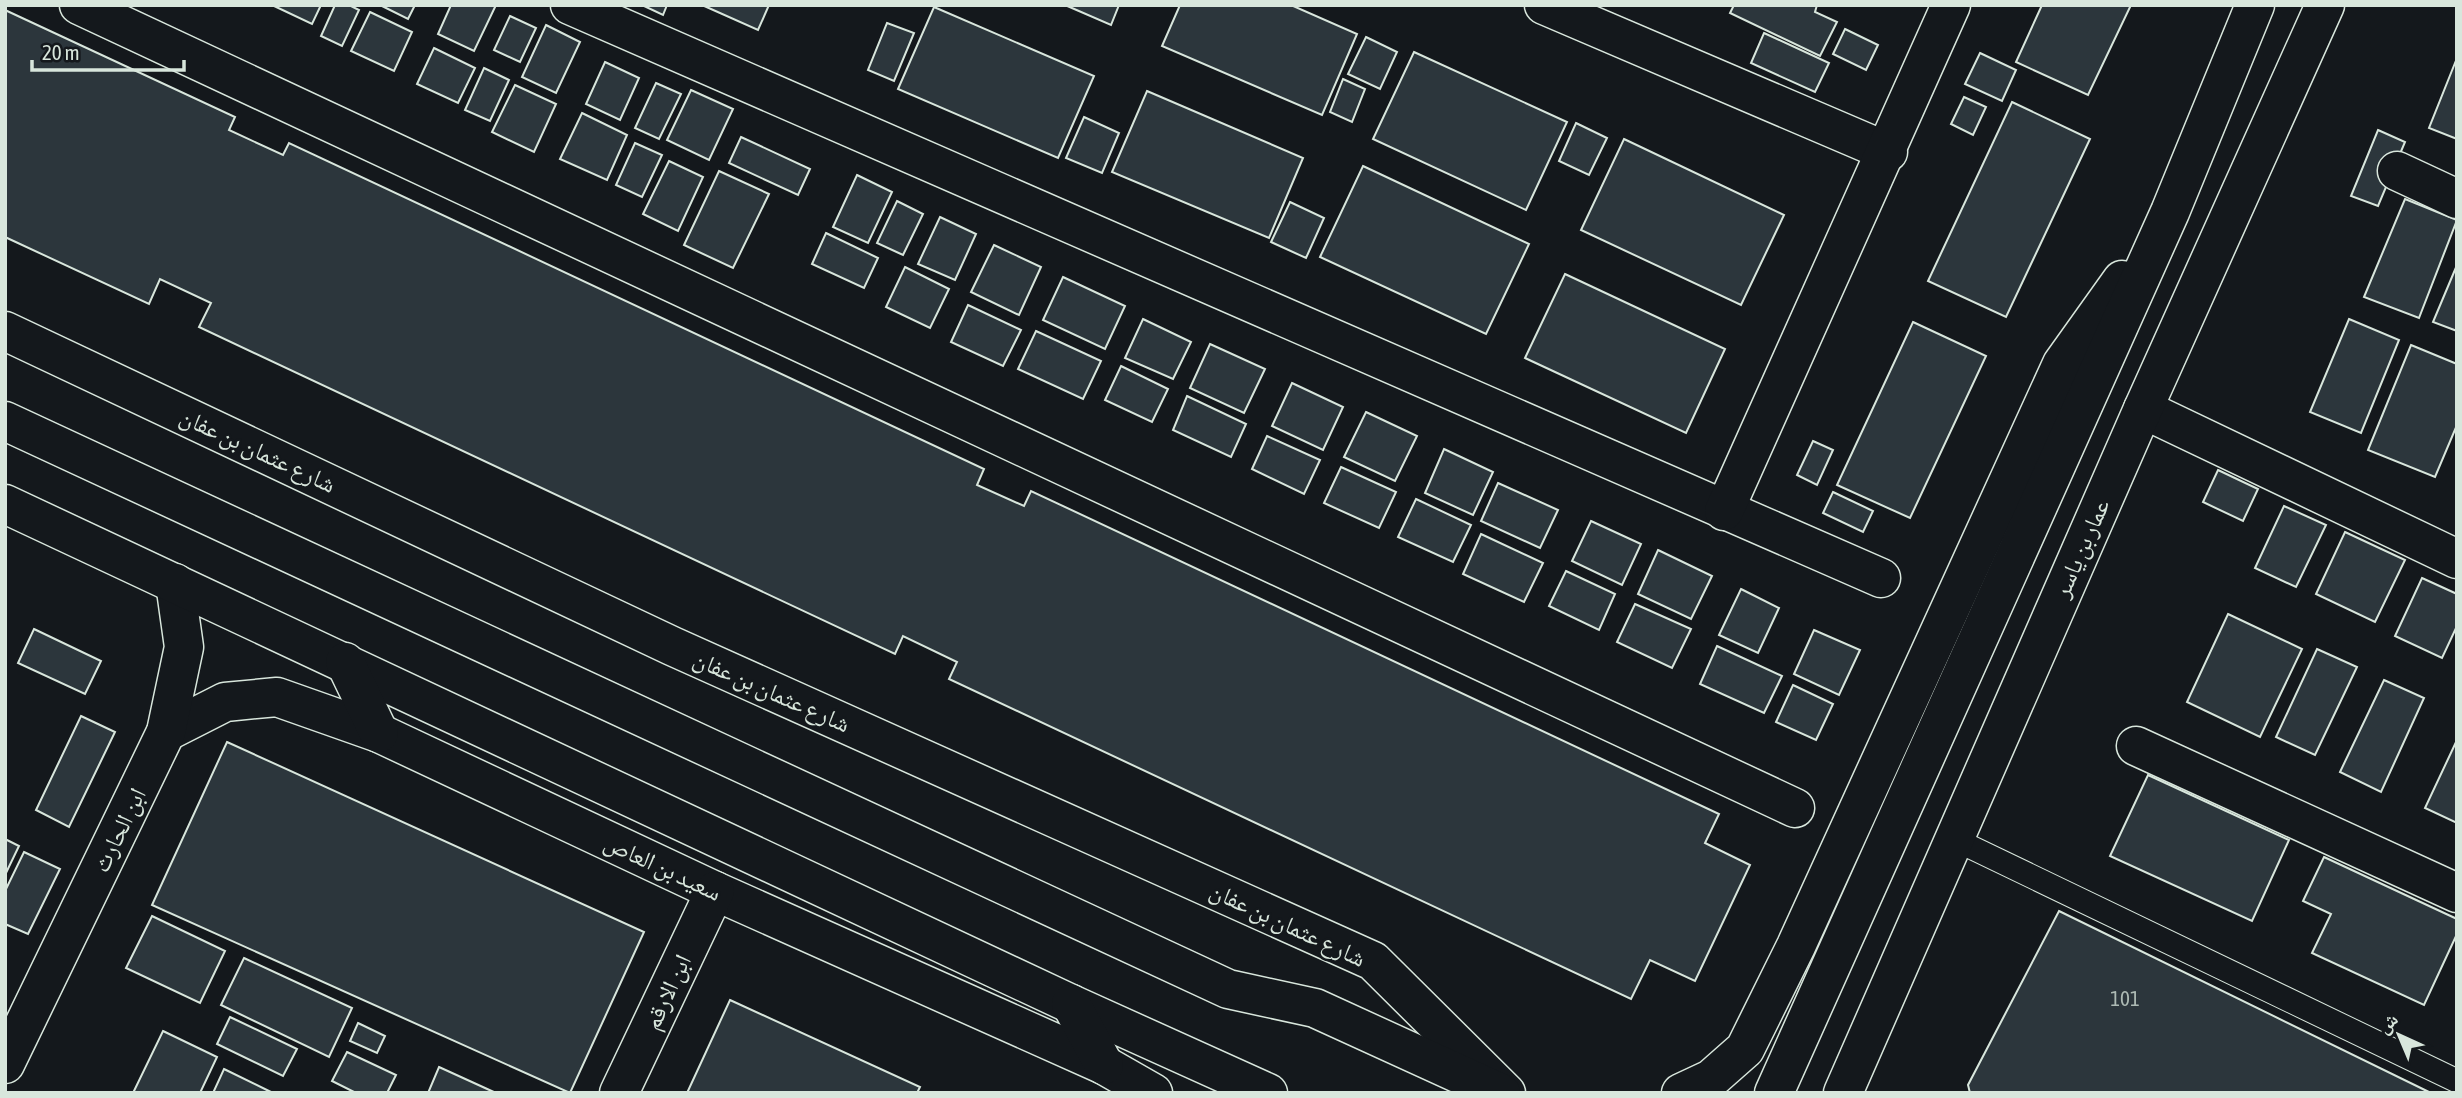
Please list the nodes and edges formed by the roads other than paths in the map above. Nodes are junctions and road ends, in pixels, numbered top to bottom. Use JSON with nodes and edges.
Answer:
{"nodes":[{"id":1,"x":79,"y":5,"type":"edge"},
{"id":2,"x":570,"y":5,"type":"edge"},
{"id":3,"x":1544,"y":5,"type":"edge"},
{"id":4,"x":1951,"y":5,"type":"edge"},
{"id":5,"x":2255,"y":5,"type":"edge"},
{"id":6,"x":2325,"y":5,"type":"edge"},
{"id":7,"x":1888,"y":152,"type":"junction"},
{"id":8,"x":2397,"y":171,"type":"dead end"},
{"id":9,"x":2457,"y":199,"type":"edge"},
{"id":10,"x":2170,"y":212,"type":"junction"},
{"id":11,"x":5,"y":331,"type":"edge"},
{"id":12,"x":2143,"y":409,"type":"junction"},
{"id":13,"x":5,"y":421,"type":"edge"},
{"id":14,"x":5,"y":503,"type":"edge"},
{"id":15,"x":1724,"y":511,"type":"junction"},
{"id":16,"x":2457,"y":559,"type":"edge"},
{"id":17,"x":1881,"y":578,"type":"dead end"},
{"id":18,"x":174,"y":583,"type":"junction"},
{"id":19,"x":345,"y":662,"type":"junction"},
{"id":20,"x":166,"y":732,"type":"junction"},
{"id":21,"x":379,"y":733,"type":"junction"},
{"id":22,"x":2136,"y":746,"type":"dead end"},
{"id":23,"x":1795,"y":808,"type":"dead end"},
{"id":24,"x":1954,"y":839,"type":"junction"},
{"id":25,"x":715,"y":891,"type":"junction"},
{"id":26,"x":2457,"y":893,"type":"edge"},
{"id":27,"x":1071,"y":1004,"type":"junction"},
{"id":28,"x":5,"y":1064,"type":"edge"},
{"id":29,"x":1104,"y":1065,"type":"junction"},
{"id":30,"x":2457,"y":1081,"type":"edge"},
{"id":31,"x":619,"y":1093,"type":"edge"},
{"id":32,"x":1153,"y":1093,"type":"edge"},
{"id":33,"x":1268,"y":1093,"type":"edge"},
{"id":34,"x":1501,"y":1093,"type":"edge"},
{"id":35,"x":1506,"y":1093,"type":"edge"},
{"id":36,"x":1681,"y":1093,"type":"edge"},
{"id":37,"x":1774,"y":1093,"type":"edge"},
{"id":38,"x":1843,"y":1093,"type":"edge"}],
"edges":[{"from":1,"to":23,"type":"street"},
{"from":2,"to":15,"type":"street"},
{"from":3,"to":7,"type":"street"},
{"from":4,"to":7,"type":"street"},
{"from":5,"to":10,"type":"street"},
{"from":6,"to":12,"type":"street","name":"عمار بن ياسر"},
{"from":7,"to":15,"type":"street"},
{"from":8,"to":9,"type":"street"},
{"from":10,"to":36,"type":"street"},
{"from":10,"to":37,"type":"street"},
{"from":11,"to":35,"type":"street","name":"شارع عثمان بن عفان"},
{"from":12,"to":16,"type":"street"},
{"from":12,"to":24,"type":"street","name":"عمار بن ياسر"},
{"from":13,"to":34,"type":"street"},
{"from":14,"to":18,"type":"street"},
{"from":15,"to":17,"type":"street"},
{"from":18,"to":19,"type":"street"},
{"from":18,"to":20,"type":"street","name":"ابن الحارث"},
{"from":19,"to":21,"type":"street"},
{"from":19,"to":27,"type":"street"},
{"from":20,"to":21,"type":"street","name":"سعيد بن العاص"},
{"from":20,"to":28,"type":"street","name":"ابن الحارث"},
{"from":21,"to":25,"type":"street","name":"سعيد بن العاص"},
{"from":22,"to":26,"type":"street"},
{"from":24,"to":30,"type":"lane"},
{"from":24,"to":38,"type":"street","name":"عمار بن ياسر"},
{"from":25,"to":29,"type":"street","name":"سعيد بن العاص"},
{"from":25,"to":31,"type":"street","name":"ابن الارقم"},
{"from":27,"to":29,"type":"street"},
{"from":27,"to":33,"type":"street"},
{"from":29,"to":32,"type":"street","name":"سعيد بن العاص"}]}
